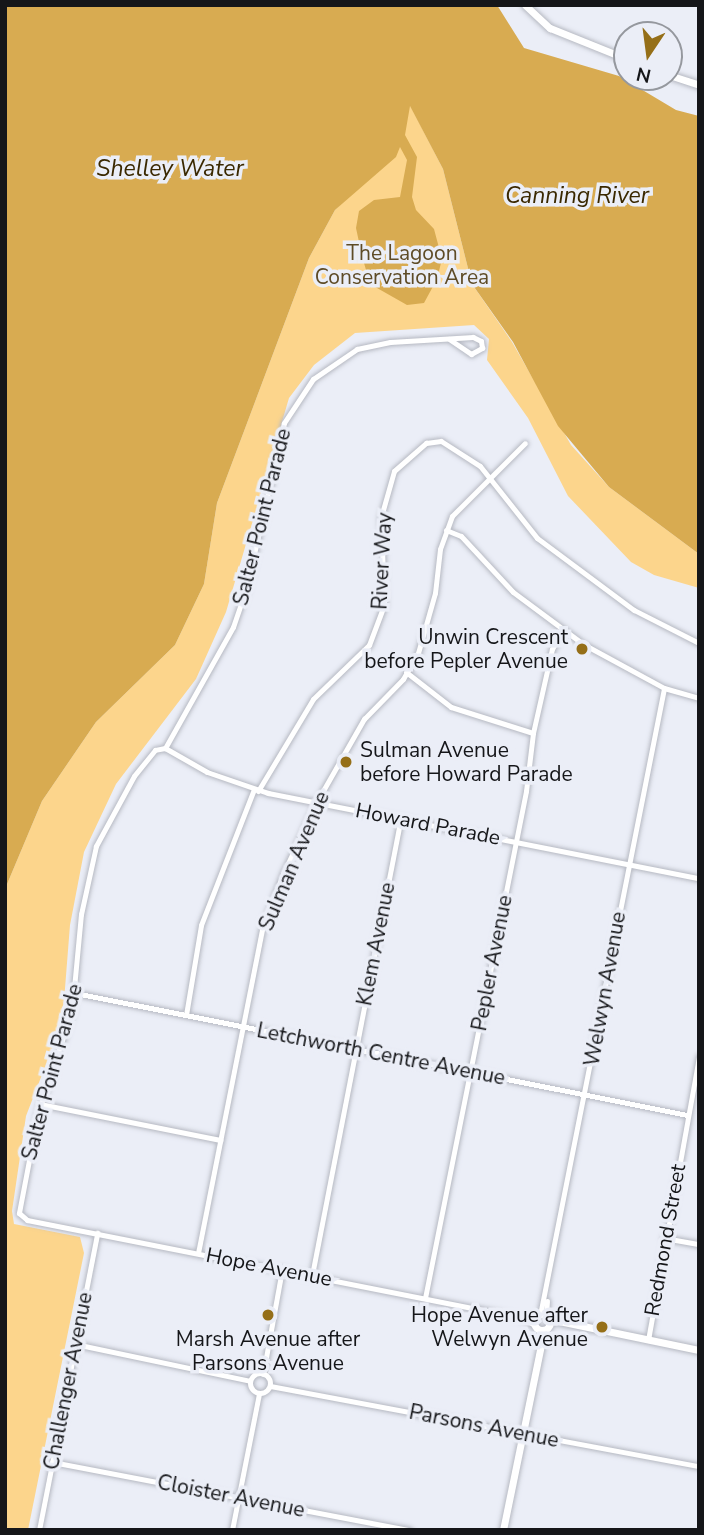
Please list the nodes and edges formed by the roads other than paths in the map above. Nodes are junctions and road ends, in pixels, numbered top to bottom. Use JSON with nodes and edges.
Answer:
{"nodes":[{"id":1,"x":525,"y":5,"type":"edge"},
{"id":2,"x":613,"y":53,"type":"edge"},
{"id":3,"x":449,"y":339,"type":"junction"},
{"id":4,"x":525,"y":443,"type":"dead end"},
{"id":5,"x":489,"y":477,"type":"junction"},
{"id":6,"x":446,"y":530,"type":"junction"},
{"id":7,"x":563,"y":630,"type":"junction"},
{"id":8,"x":699,"y":642,"type":"edge"},
{"id":9,"x":407,"y":673,"type":"junction"},
{"id":10,"x":664,"y":688,"type":"junction"},
{"id":11,"x":699,"y":698,"type":"edge"},
{"id":12,"x":533,"y":733,"type":"junction"},
{"id":13,"x":166,"y":748,"type":"junction"},
{"id":14,"x":256,"y":790,"type":"junction"},
{"id":15,"x":316,"y":803,"type":"junction"},
{"id":16,"x":401,"y":819,"type":"junction"},
{"id":17,"x":515,"y":842,"type":"junction"},
{"id":18,"x":628,"y":863,"type":"junction"},
{"id":19,"x":699,"y":877,"type":"edge"},
{"id":20,"x":75,"y":993,"type":"junction"},
{"id":21,"x":186,"y":1015,"type":"junction"},
{"id":22,"x":242,"y":1026,"type":"junction"},
{"id":23,"x":355,"y":1049,"type":"junction"},
{"id":24,"x":699,"y":1058,"type":"edge"},
{"id":25,"x":471,"y":1072,"type":"junction"},
{"id":26,"x":586,"y":1093,"type":"junction"},
{"id":27,"x":40,"y":1104,"type":"junction"},
{"id":28,"x":687,"y":1115,"type":"junction"},
{"id":29,"x":220,"y":1140,"type":"junction"},
{"id":30,"x":21,"y":1216,"type":"joint"},
{"id":31,"x":97,"y":1233,"type":"junction"},
{"id":32,"x":664,"y":1238,"type":"junction"},
{"id":33,"x":699,"y":1244,"type":"edge"},
{"id":34,"x":198,"y":1253,"type":"junction"},
{"id":35,"x":282,"y":1269,"type":"junction"},
{"id":36,"x":312,"y":1275,"type":"junction"},
{"id":37,"x":425,"y":1298,"type":"junction"},
{"id":38,"x":542,"y":1322,"type":"junction"},
{"id":39,"x":648,"y":1340,"type":"junction"},
{"id":40,"x":75,"y":1344,"type":"junction"},
{"id":41,"x":699,"y":1350,"type":"edge"},
{"id":42,"x":263,"y":1374,"type":"junction"},
{"id":43,"x":250,"y":1381,"type":"junction"},
{"id":44,"x":270,"y":1386,"type":"junction"},
{"id":45,"x":258,"y":1394,"type":"junction"},
{"id":46,"x":522,"y":1433,"type":"junction"},
{"id":47,"x":52,"y":1461,"type":"junction"},
{"id":48,"x":699,"y":1466,"type":"edge"},
{"id":49,"x":238,"y":1497,"type":"junction"},
{"id":50,"x":39,"y":1530,"type":"edge"},
{"id":51,"x":232,"y":1530,"type":"edge"},
{"id":52,"x":410,"y":1530,"type":"edge"},
{"id":53,"x":503,"y":1530,"type":"edge"}],
"edges":[{"from":1,"to":2,"type":"street"},
{"from":3,"to":3,"type":"street","name":"Salter Point Parade"},
{"from":3,"to":13,"type":"street","name":"Salter Point Parade"},
{"from":4,"to":5,"type":"street","name":"Sulman Avenue"},
{"from":5,"to":6,"type":"street","name":"Sulman Avenue"},
{"from":5,"to":8,"type":"street","name":"River Way"},
{"from":5,"to":14,"type":"street","name":"River Way"},
{"from":6,"to":7,"type":"street"},
{"from":6,"to":9,"type":"street","name":"Sulman Avenue"},
{"from":7,"to":10,"type":"street"},
{"from":7,"to":12,"type":"street","name":"Pepler Avenue"},
{"from":9,"to":12,"type":"street"},
{"from":9,"to":15,"type":"street","name":"Sulman Avenue"},
{"from":10,"to":11,"type":"street"},
{"from":10,"to":18,"type":"street","name":"Welwyn Avenue"},
{"from":12,"to":17,"type":"street","name":"Pepler Avenue"},
{"from":13,"to":14,"type":"street","name":"Howard Parade"},
{"from":13,"to":20,"type":"street","name":"Salter Point Parade"},
{"from":14,"to":15,"type":"street","name":"Howard Parade"},
{"from":14,"to":21,"type":"street","name":"River Way"},
{"from":15,"to":16,"type":"street","name":"Howard Parade"},
{"from":15,"to":22,"type":"street","name":"Sulman Avenue"},
{"from":16,"to":17,"type":"street","name":"Howard Parade"},
{"from":16,"to":23,"type":"street","name":"Klem Avenue"},
{"from":17,"to":18,"type":"street","name":"Howard Parade"},
{"from":17,"to":25,"type":"street","name":"Pepler Avenue"},
{"from":18,"to":19,"type":"street","name":"Howard Parade"},
{"from":18,"to":26,"type":"street","name":"Welwyn Avenue"},
{"from":20,"to":21,"type":"street","name":"Letchworth Centre Avenue"},
{"from":20,"to":27,"type":"street","name":"Salter Point Parade"},
{"from":21,"to":22,"type":"street","name":"Letchworth Centre Avenue"},
{"from":22,"to":23,"type":"street","name":"Letchworth Centre Avenue"},
{"from":22,"to":29,"type":"street","name":"Sulman Avenue"},
{"from":23,"to":25,"type":"street","name":"Letchworth Centre Avenue"},
{"from":23,"to":36,"type":"street","name":"Klem Avenue"},
{"from":24,"to":28,"type":"street","name":"Redmond Street"},
{"from":25,"to":26,"type":"street","name":"Letchworth Centre Avenue"},
{"from":25,"to":37,"type":"street","name":"Pepler Avenue"},
{"from":26,"to":28,"type":"street","name":"Letchworth Centre Avenue"},
{"from":26,"to":38,"type":"street","name":"Welwyn Avenue"},
{"from":27,"to":29,"type":"street"},
{"from":27,"to":30,"type":"street","name":"Salter Point Parade"},
{"from":28,"to":32,"type":"street","name":"Redmond Street"},
{"from":29,"to":34,"type":"street","name":"Sulman Avenue"},
{"from":30,"to":31,"type":"street","name":"Hope Avenue"},
{"from":31,"to":34,"type":"street","name":"Hope Avenue"},
{"from":31,"to":40,"type":"street","name":"Challenger Avenue"},
{"from":32,"to":33,"type":"street"},
{"from":32,"to":39,"type":"street","name":"Redmond Street"},
{"from":34,"to":35,"type":"street","name":"Hope Avenue"},
{"from":35,"to":36,"type":"street","name":"Hope Avenue"},
{"from":35,"to":42,"type":"street"},
{"from":36,"to":37,"type":"street","name":"Hope Avenue"},
{"from":37,"to":38,"type":"street","name":"Hope Avenue"},
{"from":38,"to":39,"type":"street","name":"Hope Avenue"},
{"from":38,"to":46,"type":"street","name":"Welwyn Avenue"},
{"from":39,"to":41,"type":"street","name":"Hope Avenue"},
{"from":40,"to":43,"type":"street"},
{"from":40,"to":47,"type":"street","name":"Challenger Avenue"},
{"from":42,"to":43,"type":"street"},
{"from":42,"to":44,"type":"street"},
{"from":43,"to":45,"type":"street"},
{"from":44,"to":45,"type":"street"},
{"from":44,"to":46,"type":"street","name":"Parsons Avenue"},
{"from":45,"to":49,"type":"street"},
{"from":46,"to":48,"type":"street","name":"Parsons Avenue"},
{"from":46,"to":53,"type":"street","name":"Welwyn Avenue"},
{"from":47,"to":49,"type":"street","name":"Cloister Avenue"},
{"from":47,"to":50,"type":"street","name":"Challenger Avenue"},
{"from":49,"to":51,"type":"street"},
{"from":49,"to":52,"type":"street","name":"Cloister Avenue"}]}
